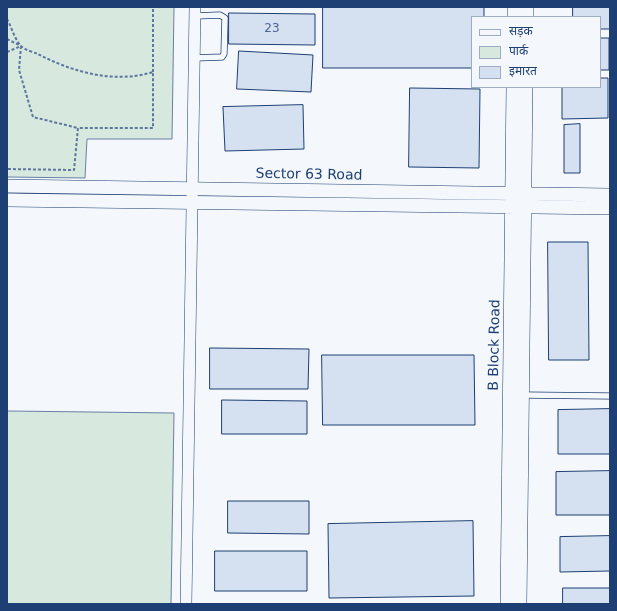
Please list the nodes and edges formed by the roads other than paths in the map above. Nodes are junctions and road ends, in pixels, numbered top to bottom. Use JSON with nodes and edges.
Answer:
{"nodes":[{"id":1,"x":195,"y":11,"type":"edge"},
{"id":2,"x":194,"y":58,"type":"junction"},
{"id":3,"x":513,"y":88,"type":"edge"},
{"id":4,"x":526,"y":88,"type":"edge"},
{"id":5,"x":7,"y":186,"type":"edge"},
{"id":6,"x":191,"y":189,"type":"junction"},
{"id":7,"x":610,"y":195,"type":"edge"},
{"id":8,"x":7,"y":200,"type":"edge"},
{"id":9,"x":518,"y":200,"type":"junction"},
{"id":10,"x":191,"y":203,"type":"junction"},
{"id":11,"x":610,"y":208,"type":"edge"},
{"id":12,"x":517,"y":395,"type":"junction"},
{"id":13,"x":610,"y":396,"type":"edge"},
{"id":14,"x":186,"y":604,"type":"edge"},
{"id":15,"x":507,"y":604,"type":"edge"},
{"id":16,"x":520,"y":604,"type":"edge"}],
"edges":[{"from":1,"to":2,"type":"street"},
{"from":1,"to":2,"type":"lane"},
{"from":2,"to":6,"type":"street"},
{"from":3,"to":9,"type":"street","name":"B Block Road"},
{"from":4,"to":9,"type":"street","name":"B Block Road"},
{"from":5,"to":6,"type":"street","name":"Sector 63 Road"},
{"from":6,"to":9,"type":"street","name":"Sector 63 Road"},
{"from":6,"to":10,"type":"street"},
{"from":7,"to":9,"type":"street","name":"Sector 63 Road"},
{"from":8,"to":10,"type":"street","name":"Sector 63 Road"},
{"from":9,"to":10,"type":"street","name":"Sector 63 Road"},
{"from":9,"to":11,"type":"street","name":"Sector 63 Road"},
{"from":9,"to":12,"type":"street","name":"B Block Road"},
{"from":10,"to":14,"type":"street"},
{"from":12,"to":13,"type":"lane"},
{"from":12,"to":15,"type":"street","name":"B Block Road"},
{"from":12,"to":16,"type":"street","name":"B Block Road"}]}
